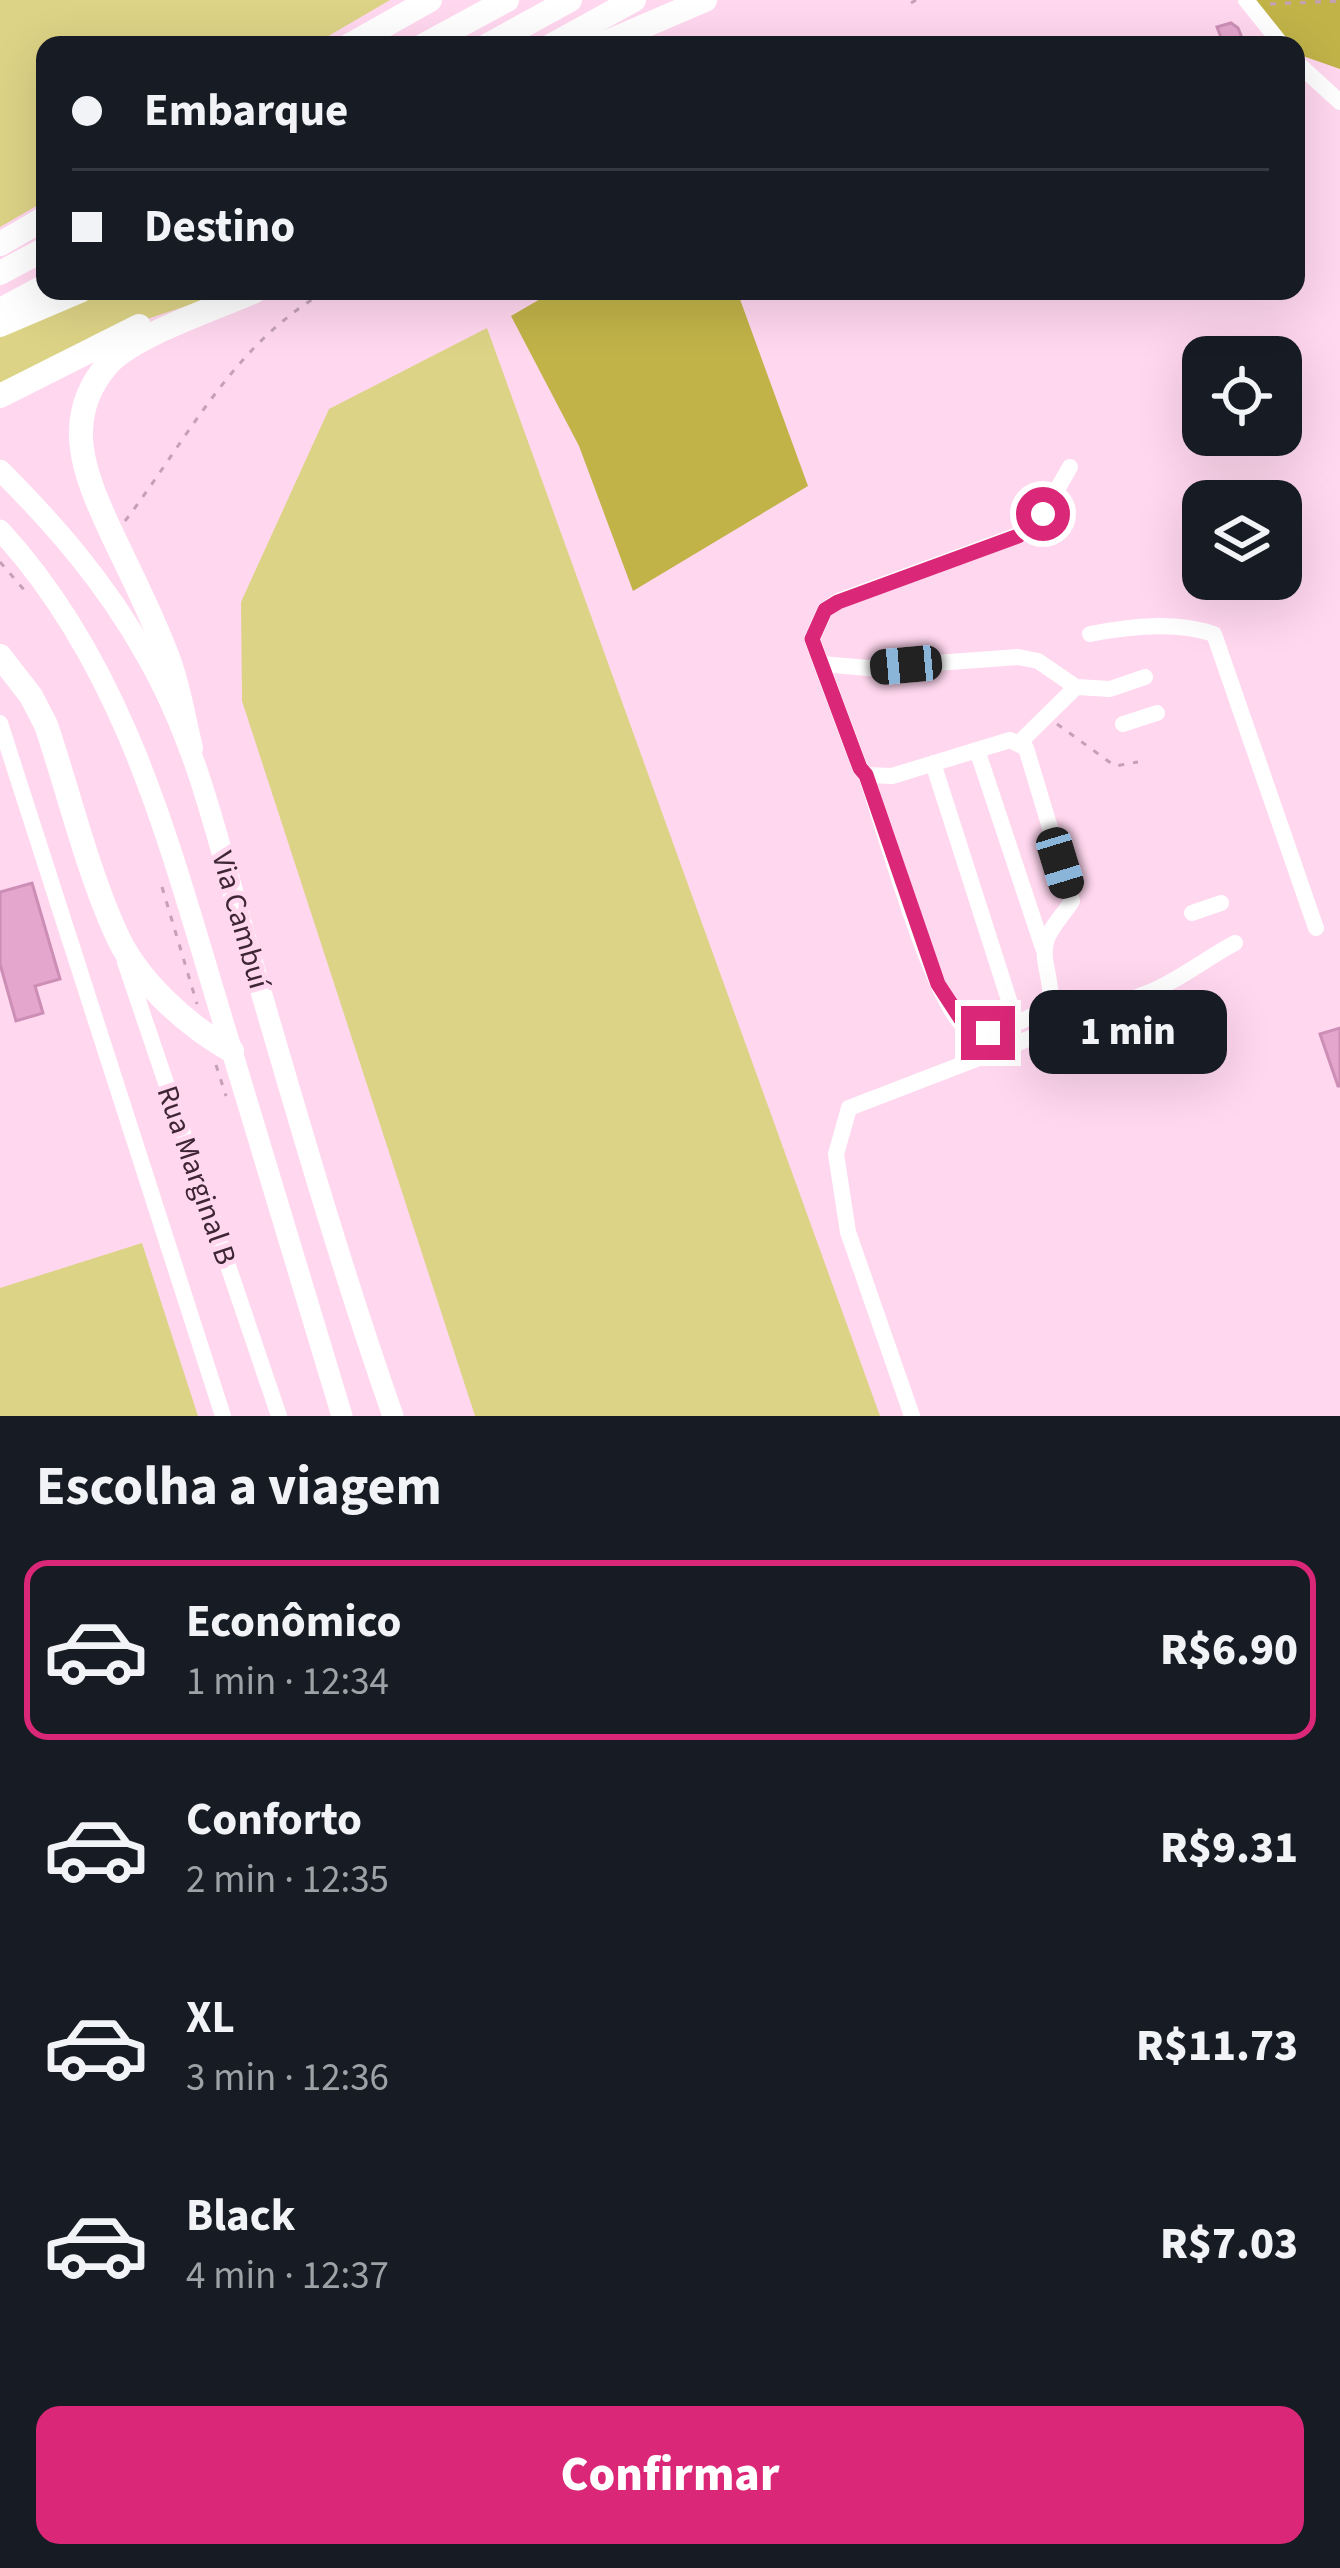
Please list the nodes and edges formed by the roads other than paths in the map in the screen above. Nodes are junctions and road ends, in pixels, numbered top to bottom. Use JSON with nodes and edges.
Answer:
{"nodes":[{"id":1,"x":430,"y":0,"type":"edge"},
{"id":2,"x":507,"y":0,"type":"edge"},
{"id":3,"x":570,"y":0,"type":"edge"},
{"id":4,"x":634,"y":0,"type":"edge"},
{"id":5,"x":706,"y":0,"type":"edge"},
{"id":6,"x":717,"y":0,"type":"edge"},
{"id":7,"x":1248,"y":2,"type":"edge"},
{"id":8,"x":366,"y":36,"type":"edge"},
{"id":9,"x":441,"y":36,"type":"edge"},
{"id":10,"x":504,"y":36,"type":"edge"},
{"id":11,"x":568,"y":36,"type":"edge"},
{"id":12,"x":621,"y":36,"type":"edge"},
{"id":13,"x":656,"y":36,"type":"edge"},
{"id":14,"x":1275,"y":36,"type":"edge"},
{"id":15,"x":1305,"y":75,"type":"edge"},
{"id":16,"x":1340,"y":102,"type":"edge"},
{"id":17,"x":36,"y":223,"type":"edge"},
{"id":18,"x":0,"y":244,"type":"edge"},
{"id":19,"x":36,"y":254,"type":"edge"},
{"id":20,"x":0,"y":273,"type":"edge"},
{"id":21,"x":36,"y":291,"type":"edge"},
{"id":22,"x":59,"y":300,"type":"edge"},
{"id":23,"x":207,"y":300,"type":"edge"},
{"id":24,"x":235,"y":300,"type":"edge"},
{"id":25,"x":0,"y":310,"type":"edge"},
{"id":26,"x":0,"y":326,"type":"edge"},
{"id":27,"x":0,"y":396,"type":"edge"},
{"id":28,"x":1070,"y":467,"type":"dead end"},
{"id":29,"x":0,"y":470,"type":"edge"},
{"id":30,"x":0,"y":530,"type":"edge"},
{"id":31,"x":1090,"y":634,"type":"dead end"},
{"id":32,"x":0,"y":656,"type":"edge"},
{"id":33,"x":822,"y":664,"type":"junction"},
{"id":34,"x":1145,"y":677,"type":"dead end"},
{"id":35,"x":1076,"y":688,"type":"junction"},
{"id":36,"x":1157,"y":713,"type":"dead end"},
{"id":37,"x":0,"y":723,"type":"edge"},
{"id":38,"x":1123,"y":724,"type":"dead end"},
{"id":39,"x":1020,"y":742,"type":"junction"},
{"id":40,"x":191,"y":748,"type":"junction"},
{"id":41,"x":977,"y":750,"type":"junction"},
{"id":42,"x":933,"y":764,"type":"junction"},
{"id":43,"x":866,"y":775,"type":"junction"},
{"id":44,"x":1221,"y":903,"type":"dead end"},
{"id":45,"x":1192,"y":913,"type":"dead end"},
{"id":46,"x":1316,"y":928,"type":"dead end"},
{"id":47,"x":116,"y":934,"type":"junction"},
{"id":48,"x":1235,"y":944,"type":"dead end"},
{"id":49,"x":1044,"y":950,"type":"junction"},
{"id":50,"x":1016,"y":1022,"type":"junction"},
{"id":51,"x":232,"y":1051,"type":"junction"},
{"id":52,"x":223,"y":1416,"type":"edge"},
{"id":53,"x":278,"y":1416,"type":"edge"},
{"id":54,"x":342,"y":1416,"type":"edge"},
{"id":55,"x":393,"y":1416,"type":"edge"},
{"id":56,"x":912,"y":1416,"type":"edge"}],
"edges":[{"from":1,"to":8,"type":"highway"},
{"from":2,"to":9,"type":"highway"},
{"from":3,"to":10,"type":"highway"},
{"from":4,"to":11,"type":"highway"},
{"from":5,"to":12,"type":"highway"},
{"from":6,"to":13,"type":"highway"},
{"from":7,"to":14,"type":"street"},
{"from":15,"to":16,"type":"street"},
{"from":17,"to":18,"type":"highway"},
{"from":19,"to":20,"type":"highway"},
{"from":21,"to":25,"type":"highway"},
{"from":22,"to":26,"type":"highway"},
{"from":23,"to":27,"type":"highway"},
{"from":24,"to":40,"type":"highway"},
{"from":28,"to":33,"type":"street"},
{"from":29,"to":40,"type":"main road","name":"Via Cambuí"},
{"from":30,"to":51,"type":"main road","name":"Via Cambuí"},
{"from":31,"to":46,"type":"street"},
{"from":32,"to":47,"type":"highway"},
{"from":33,"to":35,"type":"street"},
{"from":33,"to":43,"type":"street"},
{"from":34,"to":35,"type":"street"},
{"from":35,"to":39,"type":"street"},
{"from":36,"to":38,"type":"street"},
{"from":37,"to":52,"type":"street"},
{"from":39,"to":41,"type":"street"},
{"from":39,"to":49,"type":"street"},
{"from":40,"to":55,"type":"main road","name":"Via Cambuí"},
{"from":41,"to":42,"type":"street"},
{"from":41,"to":49,"type":"street"},
{"from":42,"to":43,"type":"street"},
{"from":42,"to":50,"type":"street"},
{"from":43,"to":50,"type":"street"},
{"from":44,"to":45,"type":"street"},
{"from":47,"to":51,"type":"highway"},
{"from":47,"to":53,"type":"street","name":"Rua Marginal B"},
{"from":48,"to":56,"type":"street"},
{"from":49,"to":50,"type":"street"},
{"from":51,"to":54,"type":"main road","name":"Via Cambuí"}]}
